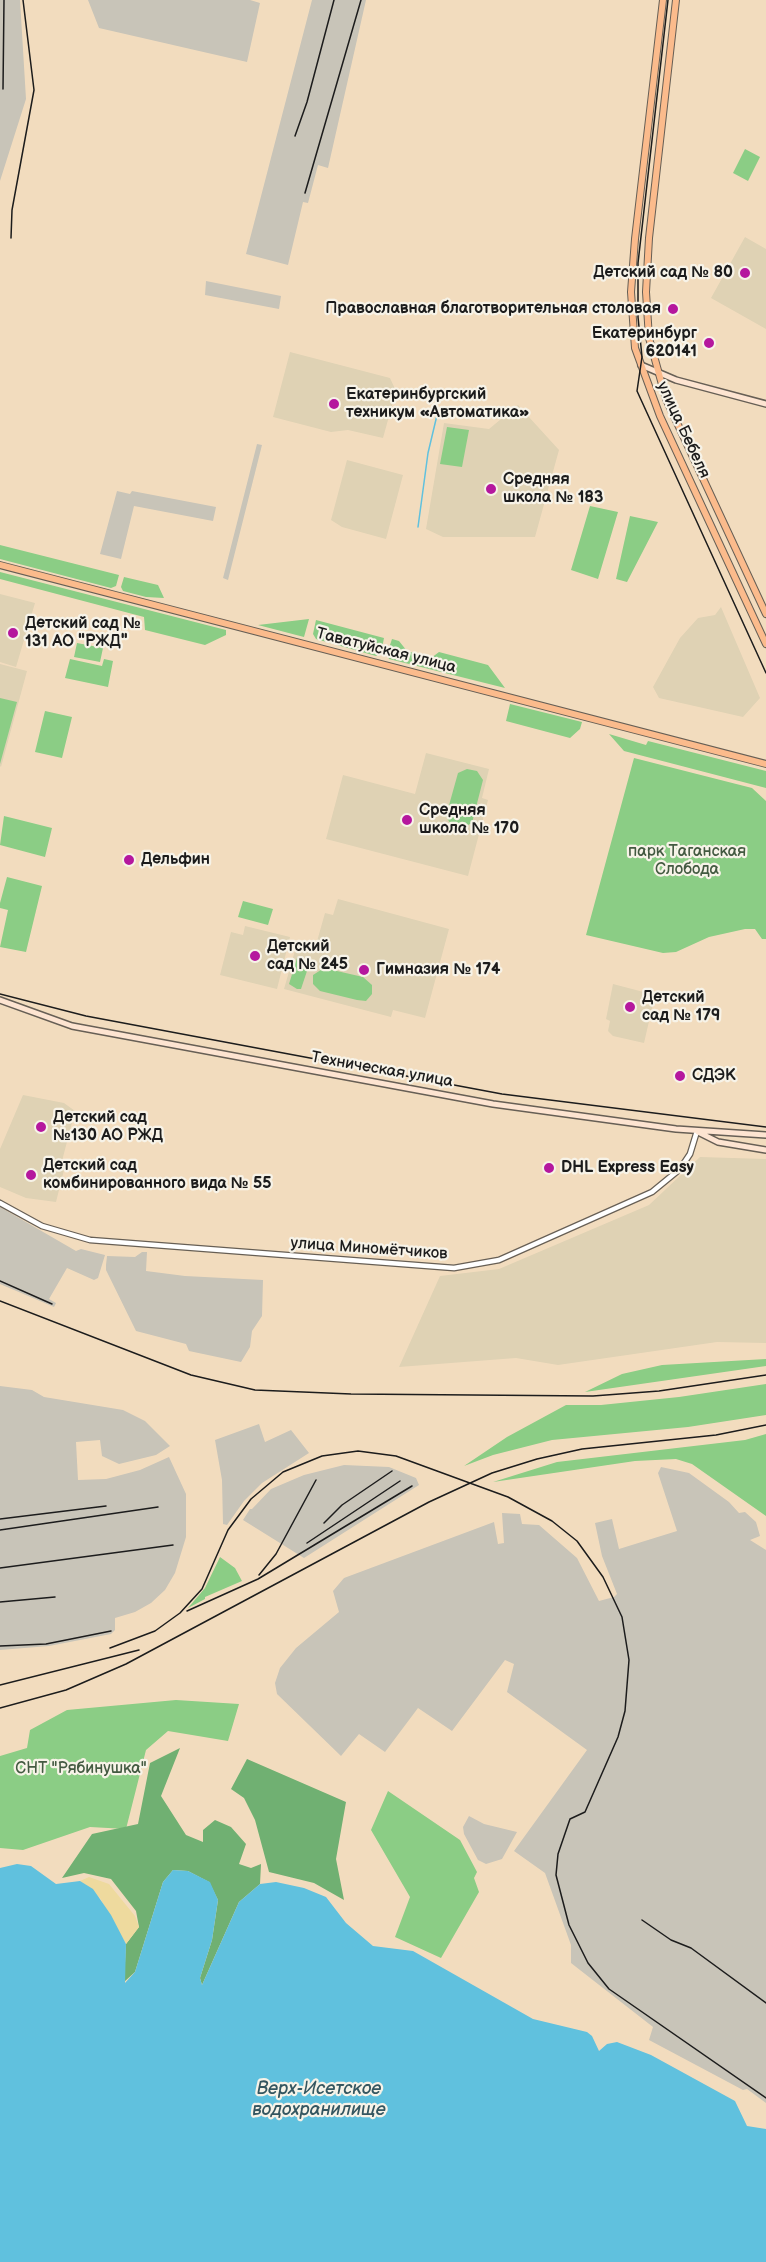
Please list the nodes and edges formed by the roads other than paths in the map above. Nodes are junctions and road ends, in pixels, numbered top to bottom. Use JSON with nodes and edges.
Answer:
{"nodes":[{"id":1,"x":663,"y":0,"type":"edge"},
{"id":2,"x":676,"y":0,"type":"edge"},
{"id":3,"x":639,"y":365,"type":"junction"},
{"id":4,"x":658,"y":374,"type":"junction"},
{"id":5,"x":766,"y":404,"type":"edge"},
{"id":6,"x":0,"y":564,"type":"edge"},
{"id":7,"x":766,"y":614,"type":"edge"},
{"id":8,"x":766,"y":644,"type":"edge"},
{"id":9,"x":766,"y":765,"type":"edge"},
{"id":10,"x":0,"y":1000,"type":"edge"},
{"id":11,"x":697,"y":1131,"type":"junction"},
{"id":12,"x":766,"y":1135,"type":"edge"},
{"id":13,"x":766,"y":1150,"type":"edge"},
{"id":14,"x":0,"y":1203,"type":"edge"}],
"edges":[{"from":1,"to":3,"type":"main road","name":"улица Бебеля"},
{"from":2,"to":4,"type":"main road","name":"улица Бебеля"},
{"from":3,"to":4,"type":"main road"},
{"from":3,"to":8,"type":"main road","name":"улица Бебеля"},
{"from":4,"to":5,"type":"main road"},
{"from":4,"to":7,"type":"main road","name":"улица Бебеля"},
{"from":6,"to":9,"type":"main road","name":"Таватуйская улица"},
{"from":10,"to":11,"type":"main road","name":"Техническая улица"},
{"from":11,"to":12,"type":"main road","name":"Техническая улица"},
{"from":11,"to":13,"type":"main road"},
{"from":11,"to":14,"type":"street","name":"улица Миномётчиков"}]}
